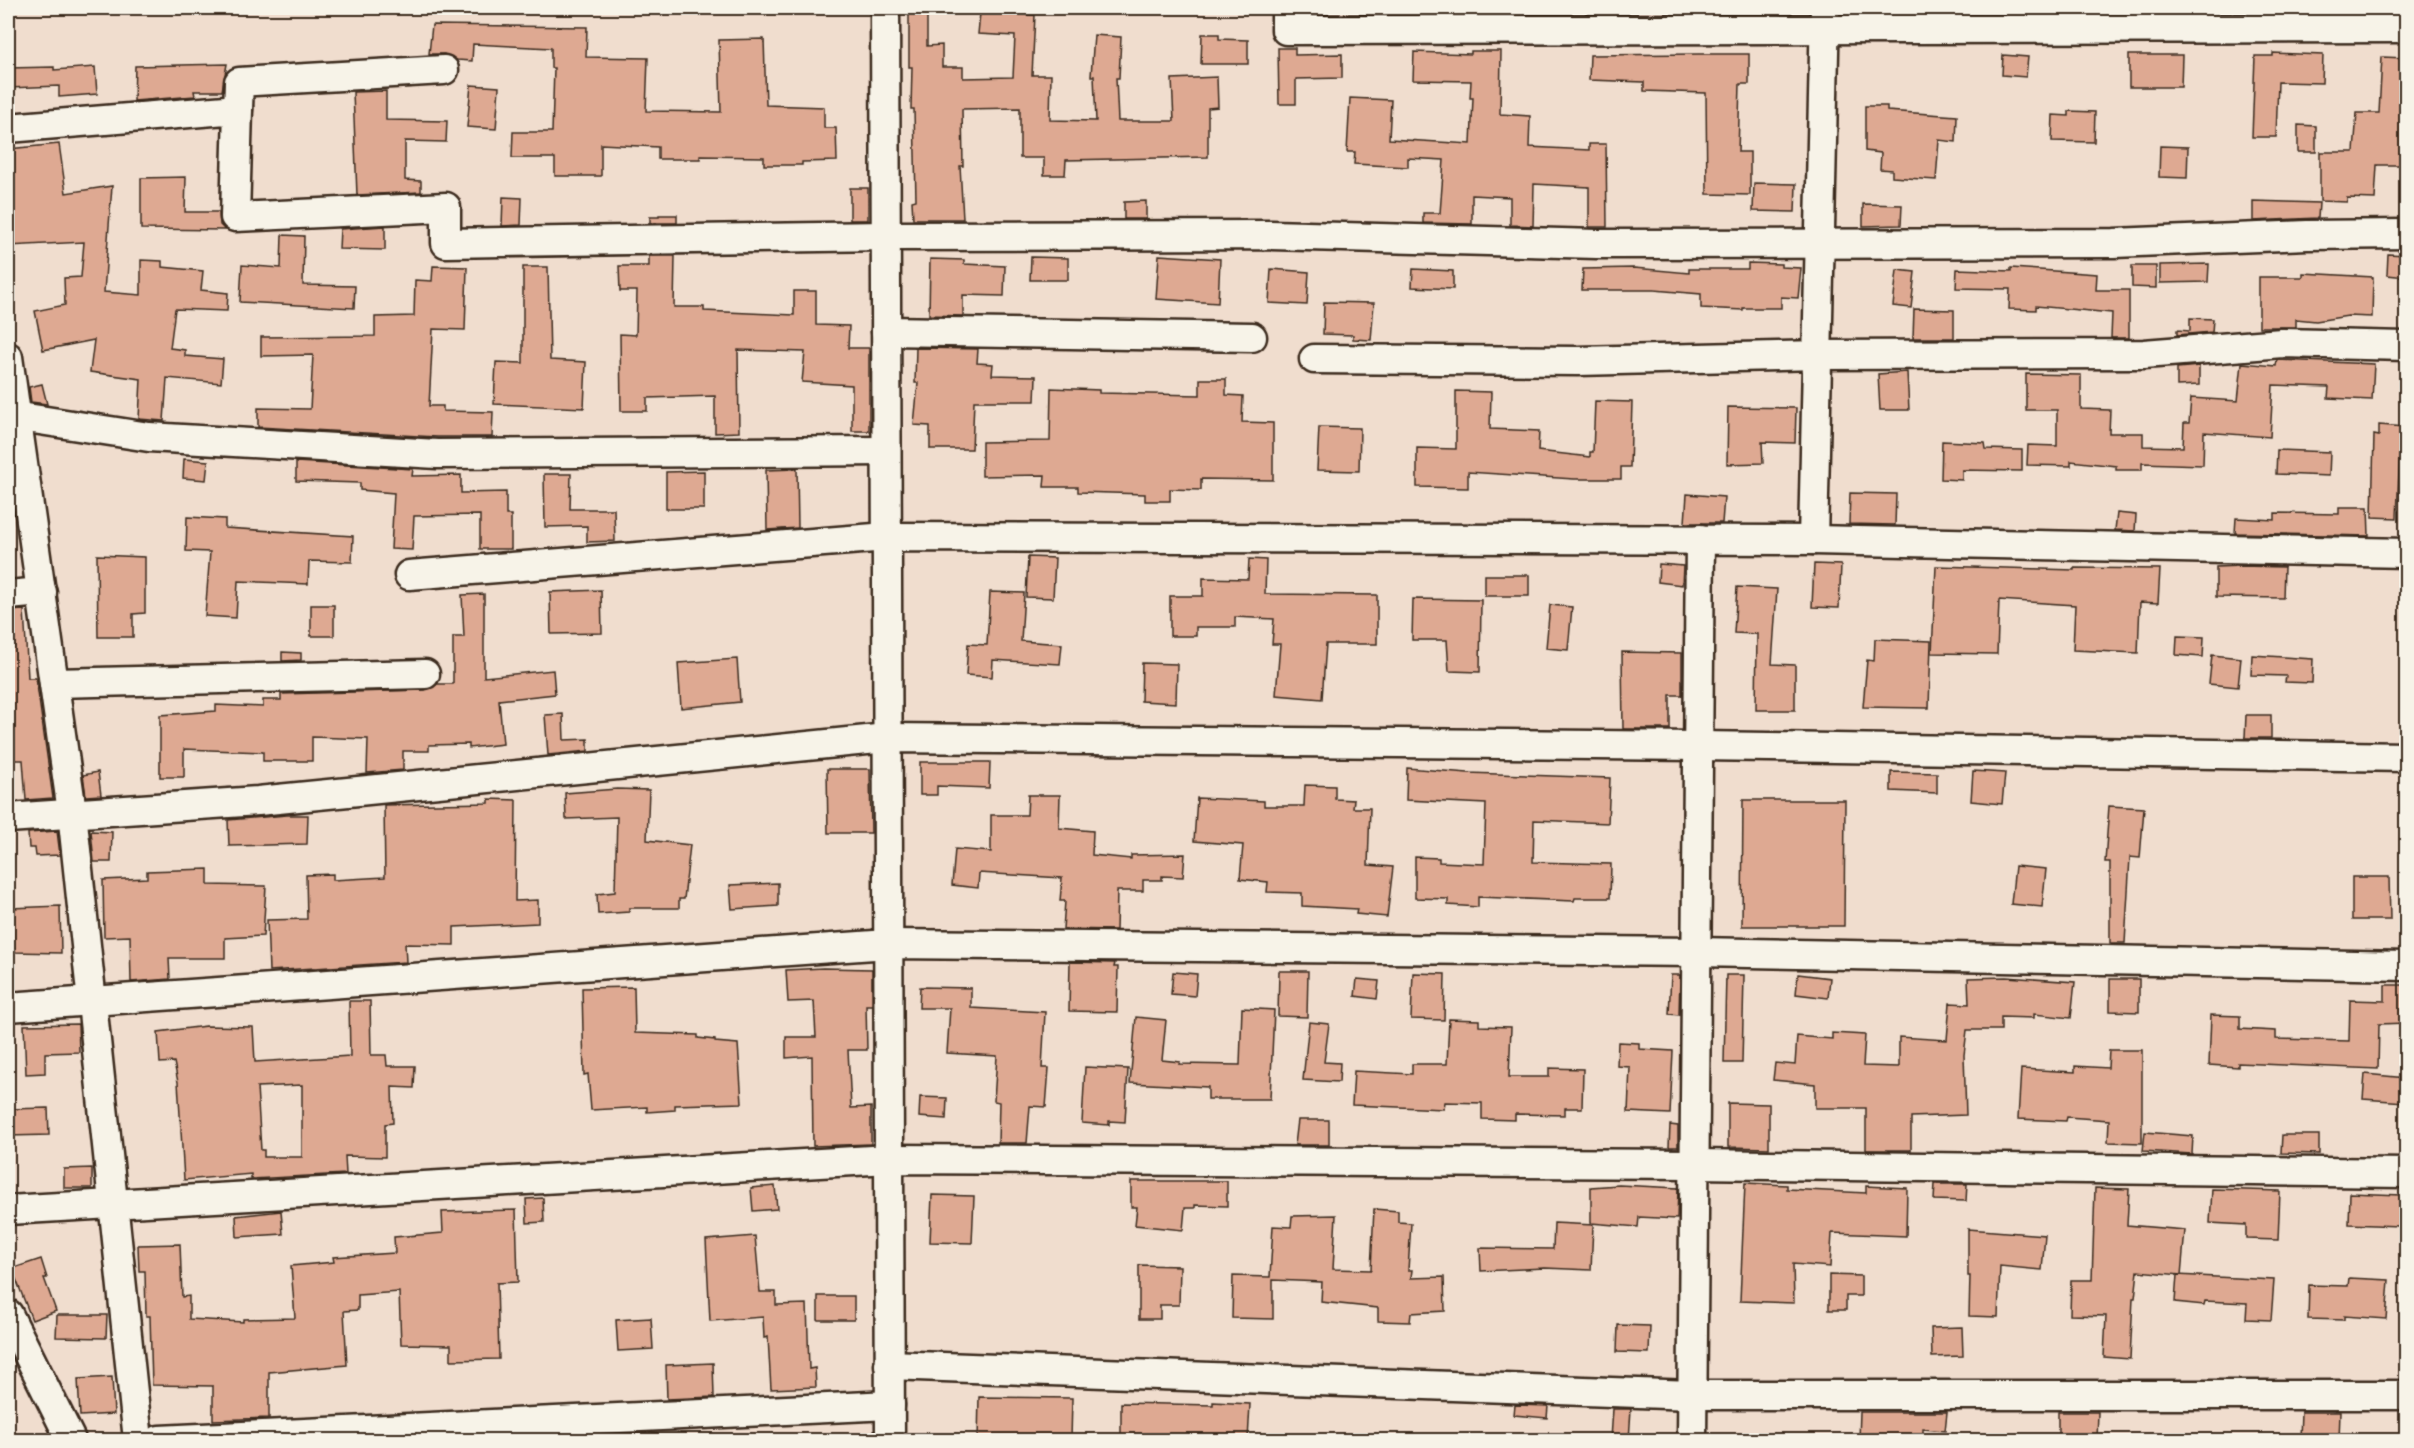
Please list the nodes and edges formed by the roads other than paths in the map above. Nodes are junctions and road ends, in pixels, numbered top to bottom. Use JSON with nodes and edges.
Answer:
{"nodes":[{"id":1,"x":885,"y":8,"type":"edge"},
{"id":2,"x":1286,"y":8,"type":"edge"},
{"id":3,"x":1824,"y":19,"type":"edge"},
{"id":4,"x":2406,"y":28,"type":"edge"},
{"id":5,"x":444,"y":70,"type":"dead end"},
{"id":6,"x":238,"y":110,"type":"junction"},
{"id":7,"x":8,"y":128,"type":"edge"},
{"id":8,"x":2406,"y":234,"type":"edge"},
{"id":9,"x":885,"y":236,"type":"junction"},
{"id":10,"x":1820,"y":244,"type":"junction"},
{"id":11,"x":886,"y":331,"type":"junction"},
{"id":12,"x":1252,"y":336,"type":"dead end"},
{"id":13,"x":2406,"y":346,"type":"edge"},
{"id":14,"x":1817,"y":355,"type":"junction"},
{"id":15,"x":1314,"y":359,"type":"dead end"},
{"id":16,"x":8,"y":362,"type":"edge"},
{"id":17,"x":14,"y":416,"type":"junction"},
{"id":18,"x":886,"y":451,"type":"junction"},
{"id":19,"x":886,"y":537,"type":"junction"},
{"id":20,"x":1700,"y":539,"type":"junction"},
{"id":21,"x":1814,"y":540,"type":"junction"},
{"id":22,"x":2406,"y":553,"type":"edge"},
{"id":23,"x":409,"y":575,"type":"dead end"},
{"id":24,"x":42,"y":592,"type":"junction"},
{"id":25,"x":8,"y":595,"type":"edge"},
{"id":26,"x":425,"y":674,"type":"dead end"},
{"id":27,"x":54,"y":683,"type":"junction"},
{"id":28,"x":887,"y":738,"type":"junction"},
{"id":29,"x":1698,"y":746,"type":"junction"},
{"id":30,"x":2406,"y":757,"type":"edge"},
{"id":31,"x":72,"y":813,"type":"junction"},
{"id":32,"x":8,"y":818,"type":"edge"},
{"id":33,"x":888,"y":944,"type":"junction"},
{"id":34,"x":1696,"y":951,"type":"junction"},
{"id":35,"x":2406,"y":966,"type":"edge"},
{"id":36,"x":91,"y":1003,"type":"junction"},
{"id":37,"x":8,"y":1007,"type":"edge"},
{"id":38,"x":889,"y":1160,"type":"junction"},
{"id":39,"x":1695,"y":1164,"type":"junction"},
{"id":40,"x":2406,"y":1173,"type":"edge"},
{"id":41,"x":112,"y":1205,"type":"junction"},
{"id":42,"x":8,"y":1209,"type":"edge"},
{"id":43,"x":8,"y":1314,"type":"edge"},
{"id":44,"x":890,"y":1365,"type":"junction"},
{"id":45,"x":1692,"y":1395,"type":"junction"},
{"id":46,"x":2406,"y":1395,"type":"edge"},
{"id":47,"x":890,"y":1405,"type":"junction"},
{"id":48,"x":71,"y":1440,"type":"edge"},
{"id":49,"x":138,"y":1440,"type":"edge"},
{"id":50,"x":159,"y":1440,"type":"edge"},
{"id":51,"x":890,"y":1440,"type":"edge"},
{"id":52,"x":1692,"y":1440,"type":"edge"}],
"edges":[{"from":1,"to":9,"type":"street"},
{"from":2,"to":3,"type":"street"},
{"from":3,"to":4,"type":"street"},
{"from":3,"to":10,"type":"street"},
{"from":5,"to":6,"type":"street"},
{"from":6,"to":7,"type":"street"},
{"from":6,"to":9,"type":"street"},
{"from":8,"to":10,"type":"street"},
{"from":9,"to":10,"type":"street"},
{"from":9,"to":11,"type":"street"},
{"from":10,"to":14,"type":"street"},
{"from":11,"to":12,"type":"street"},
{"from":11,"to":18,"type":"street"},
{"from":13,"to":14,"type":"street"},
{"from":14,"to":15,"type":"street"},
{"from":14,"to":21,"type":"street"},
{"from":16,"to":17,"type":"street"},
{"from":17,"to":18,"type":"street"},
{"from":17,"to":24,"type":"street"},
{"from":18,"to":19,"type":"street"},
{"from":19,"to":20,"type":"street"},
{"from":19,"to":23,"type":"street"},
{"from":19,"to":28,"type":"street"},
{"from":20,"to":21,"type":"street"},
{"from":20,"to":29,"type":"street"},
{"from":21,"to":22,"type":"street"},
{"from":24,"to":25,"type":"street"},
{"from":24,"to":27,"type":"street"},
{"from":26,"to":27,"type":"street"},
{"from":27,"to":31,"type":"street"},
{"from":28,"to":29,"type":"street"},
{"from":28,"to":31,"type":"street"},
{"from":28,"to":33,"type":"street"},
{"from":29,"to":30,"type":"street"},
{"from":29,"to":34,"type":"street"},
{"from":31,"to":32,"type":"street"},
{"from":31,"to":36,"type":"street"},
{"from":33,"to":34,"type":"street"},
{"from":33,"to":36,"type":"street"},
{"from":33,"to":38,"type":"street"},
{"from":34,"to":35,"type":"street"},
{"from":34,"to":39,"type":"street"},
{"from":36,"to":37,"type":"street"},
{"from":36,"to":41,"type":"street"},
{"from":38,"to":39,"type":"street"},
{"from":38,"to":41,"type":"street"},
{"from":38,"to":44,"type":"street"},
{"from":39,"to":40,"type":"street"},
{"from":39,"to":45,"type":"street"},
{"from":41,"to":42,"type":"street"},
{"from":41,"to":49,"type":"street"},
{"from":43,"to":48,"type":"street"},
{"from":44,"to":45,"type":"street"},
{"from":44,"to":47,"type":"street"},
{"from":45,"to":46,"type":"street"},
{"from":45,"to":52,"type":"street"},
{"from":47,"to":50,"type":"street"},
{"from":47,"to":51,"type":"street"}]}
